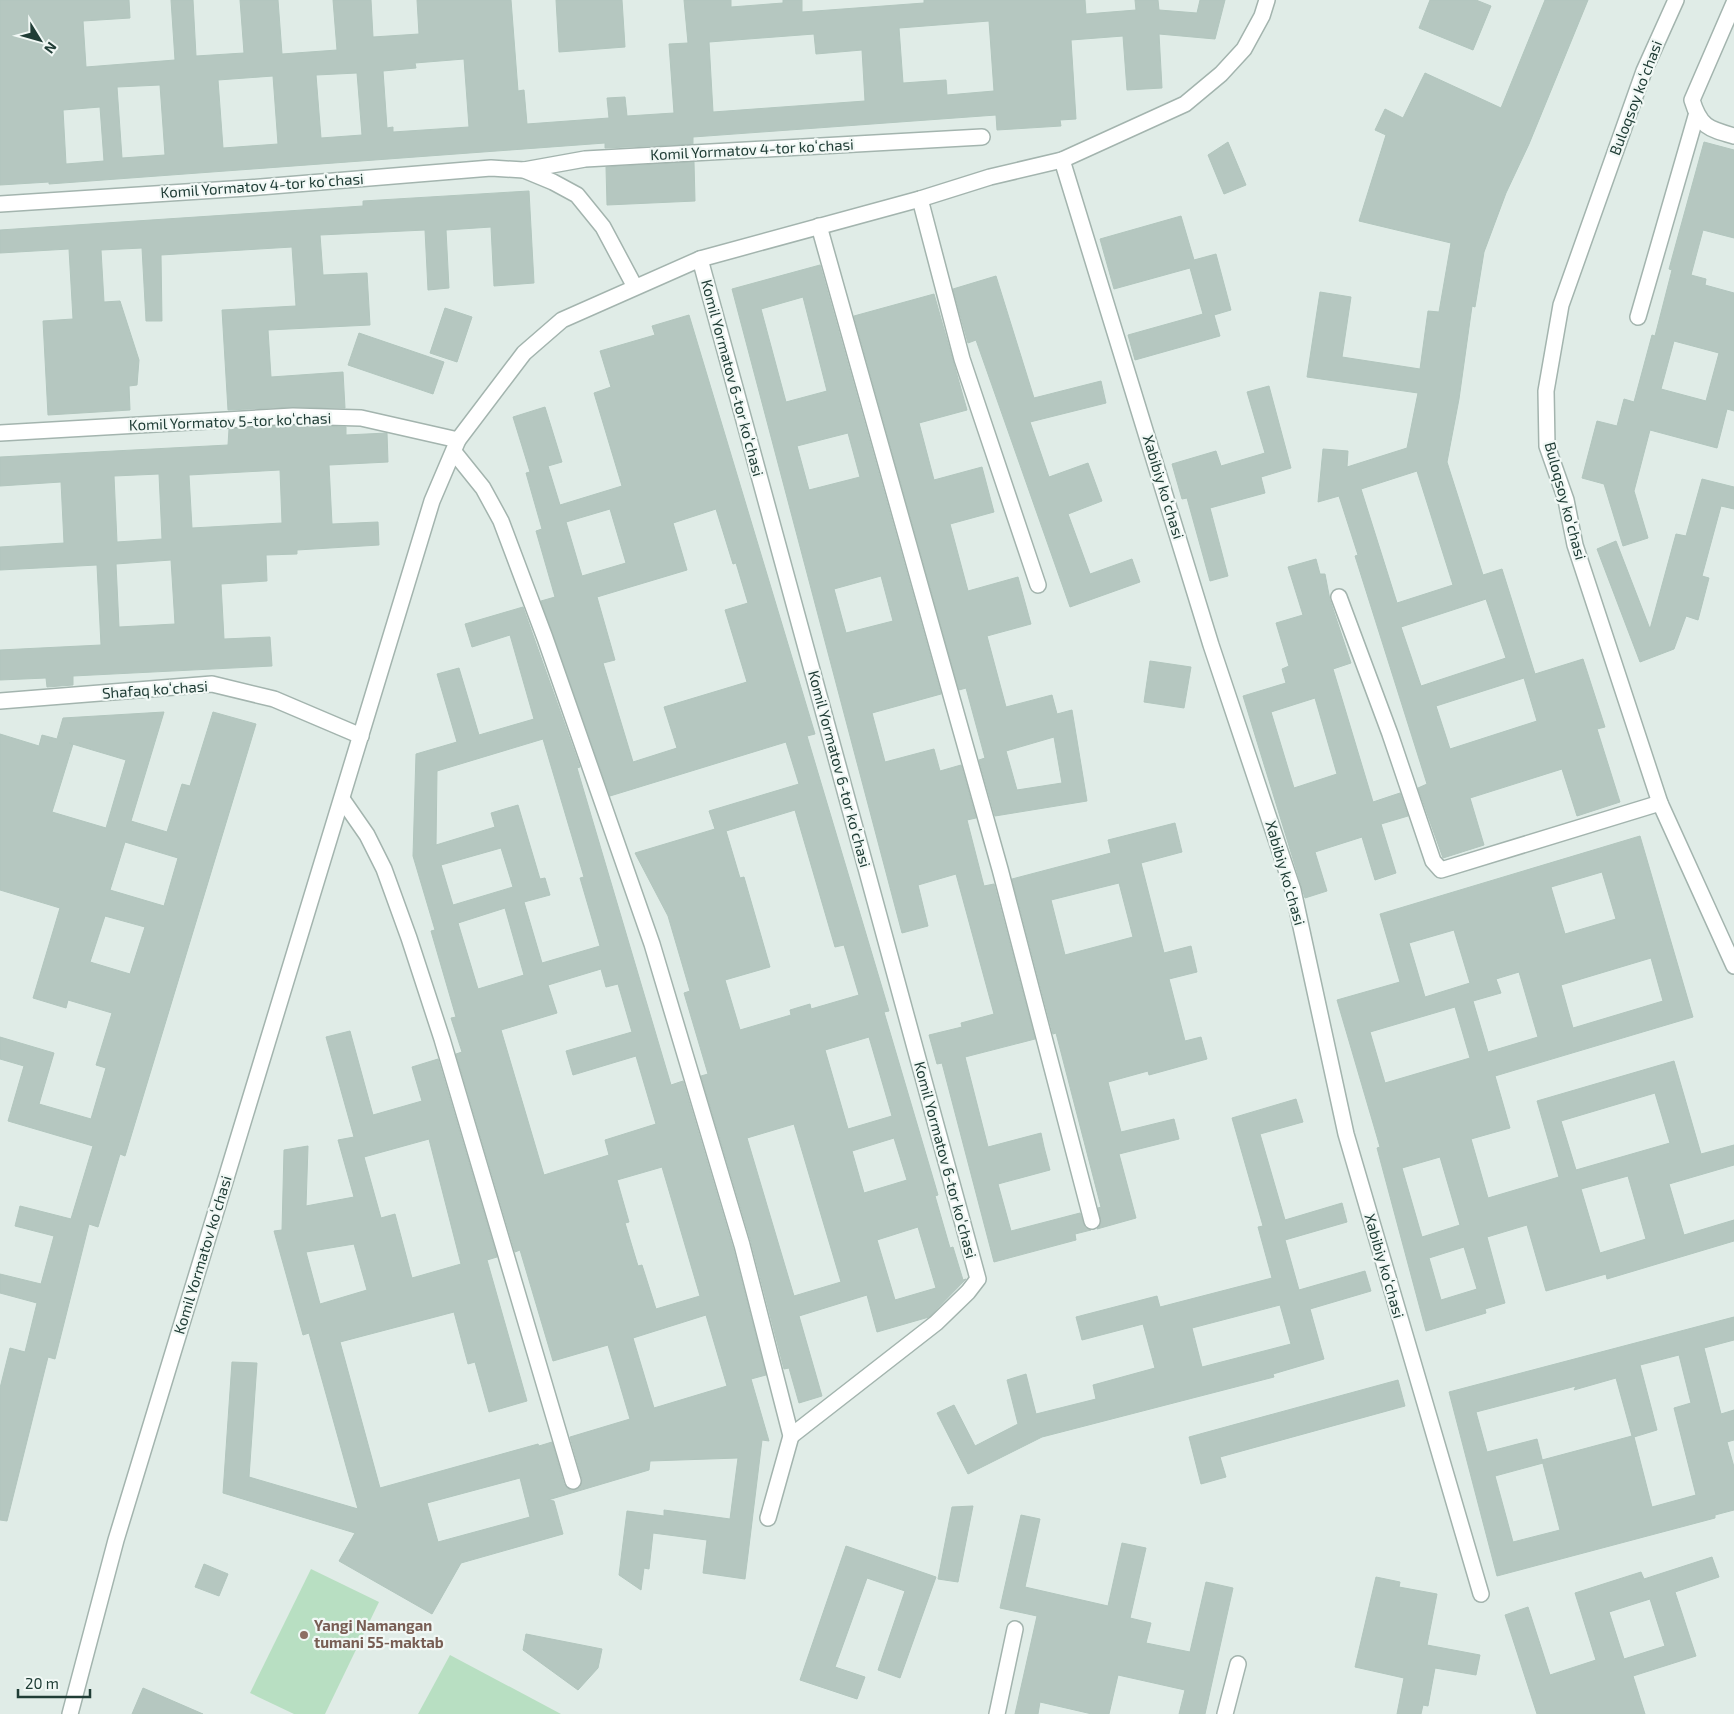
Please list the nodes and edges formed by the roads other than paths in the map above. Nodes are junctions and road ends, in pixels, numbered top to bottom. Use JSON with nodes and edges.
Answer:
{"nodes":[{"id":1,"x":1267,"y":0,"type":"edge"},
{"id":2,"x":1676,"y":0,"type":"edge"},
{"id":3,"x":1734,"y":3,"type":"edge"},
{"id":4,"x":1696,"y":116,"type":"junction"},
{"id":5,"x":1734,"y":136,"type":"edge"},
{"id":6,"x":982,"y":137,"type":"dead end"},
{"id":7,"x":1062,"y":160,"type":"junction"},
{"id":8,"x":524,"y":170,"type":"junction"},
{"id":9,"x":920,"y":199,"type":"junction"},
{"id":10,"x":0,"y":204,"type":"edge"},
{"id":11,"x":819,"y":226,"type":"junction"},
{"id":12,"x":700,"y":259,"type":"junction"},
{"id":13,"x":635,"y":287,"type":"junction"},
{"id":14,"x":1638,"y":317,"type":"dead end"},
{"id":15,"x":0,"y":433,"type":"edge"},
{"id":16,"x":456,"y":446,"type":"junction"},
{"id":17,"x":1038,"y":585,"type":"dead end"},
{"id":18,"x":1339,"y":597,"type":"dead end"},
{"id":19,"x":0,"y":701,"type":"edge"},
{"id":20,"x":362,"y":736,"type":"junction"},
{"id":21,"x":342,"y":799,"type":"junction"},
{"id":22,"x":1660,"y":803,"type":"junction"},
{"id":23,"x":1734,"y":966,"type":"edge"},
{"id":24,"x":1092,"y":1221,"type":"dead end"},
{"id":25,"x":791,"y":1436,"type":"junction"},
{"id":26,"x":573,"y":1481,"type":"dead end"},
{"id":27,"x":768,"y":1518,"type":"dead end"},
{"id":28,"x":1481,"y":1594,"type":"dead end"},
{"id":29,"x":1015,"y":1629,"type":"dead end"},
{"id":30,"x":1238,"y":1664,"type":"dead end"},
{"id":31,"x":70,"y":1714,"type":"edge"},
{"id":32,"x":997,"y":1714,"type":"edge"},
{"id":33,"x":1225,"y":1714,"type":"edge"}],
"edges":[{"from":1,"to":7,"type":"street","name":"Komil Yormatov koʻchasi"},
{"from":2,"to":22,"type":"street","name":"Buloqsoy koʻchasi"},
{"from":3,"to":4,"type":"street"},
{"from":4,"to":5,"type":"street"},
{"from":4,"to":14,"type":"street"},
{"from":6,"to":8,"type":"street","name":"Komil Yormatov 4-tor koʻchasi"},
{"from":7,"to":9,"type":"street","name":"Komil Yormatov koʻchasi"},
{"from":7,"to":28,"type":"street","name":"Xabibiy koʻchasi"},
{"from":8,"to":10,"type":"street","name":"Komil Yormatov 4-tor koʻchasi"},
{"from":8,"to":13,"type":"street","name":"Komil Yormatov 4-tor koʻchasi"},
{"from":9,"to":11,"type":"street","name":"Komil Yormatov koʻchasi"},
{"from":9,"to":17,"type":"street"},
{"from":11,"to":12,"type":"street","name":"Komil Yormatov koʻchasi"},
{"from":11,"to":24,"type":"street"},
{"from":12,"to":13,"type":"street","name":"Komil Yormatov koʻchasi"},
{"from":12,"to":25,"type":"street","name":"Komil Yormatov 6-tor koʻchasi"},
{"from":13,"to":16,"type":"street","name":"Komil Yormatov koʻchasi"},
{"from":15,"to":16,"type":"street","name":"Komil Yormatov 5-tor koʻchasi"},
{"from":16,"to":20,"type":"street","name":"Komil Yormatov koʻchasi"},
{"from":16,"to":25,"type":"street"},
{"from":18,"to":22,"type":"street"},
{"from":19,"to":20,"type":"street","name":"Shafaq koʻchasi"},
{"from":20,"to":21,"type":"street","name":"Komil Yormatov koʻchasi"},
{"from":21,"to":26,"type":"street"},
{"from":21,"to":31,"type":"street","name":"Komil Yormatov koʻchasi"},
{"from":22,"to":23,"type":"street","name":"Buloqsoy koʻchasi"},
{"from":25,"to":27,"type":"street"},
{"from":29,"to":32,"type":"street"},
{"from":30,"to":33,"type":"street"}]}
